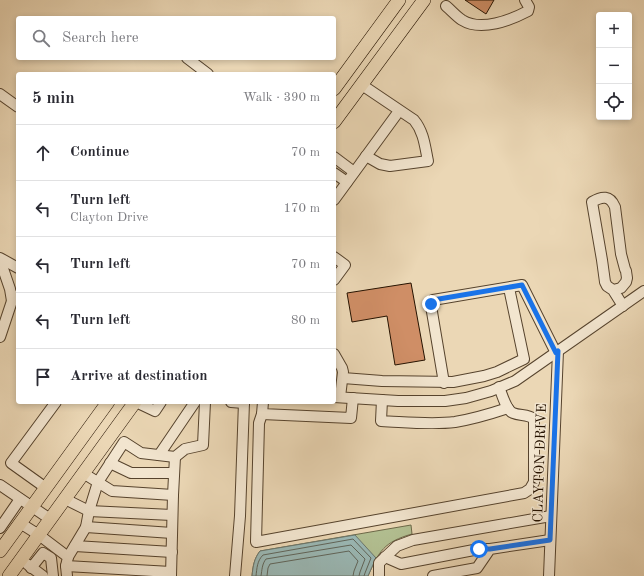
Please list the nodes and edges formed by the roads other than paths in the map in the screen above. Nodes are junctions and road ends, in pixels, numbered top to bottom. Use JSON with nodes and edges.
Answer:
{"nodes":[{"id":1,"x":399,"y":0,"type":"edge"},
{"id":2,"x":424,"y":0,"type":"edge"},
{"id":3,"x":525,"y":0,"type":"edge"},
{"id":4,"x":444,"y":2,"type":"edge"},
{"id":5,"x":190,"y":60,"type":"edge"},
{"id":6,"x":205,"y":72,"type":"edge"},
{"id":7,"x":336,"y":85,"type":"edge"},
{"id":8,"x":362,"y":85,"type":"junction"},
{"id":9,"x":0,"y":94,"type":"edge"},
{"id":10,"x":16,"y":106,"type":"edge"},
{"id":11,"x":399,"y":111,"type":"junction"},
{"id":12,"x":336,"y":119,"type":"edge"},
{"id":13,"x":366,"y":156,"type":"junction"},
{"id":14,"x":336,"y":161,"type":"edge"},
{"id":15,"x":354,"y":172,"type":"junction"},
{"id":16,"x":336,"y":174,"type":"edge"},
{"id":17,"x":347,"y":182,"type":"junction"},
{"id":18,"x":336,"y":197,"type":"edge"},
{"id":19,"x":336,"y":258,"type":"edge"},
{"id":20,"x":0,"y":259,"type":"edge"},
{"id":21,"x":16,"y":267,"type":"edge"},
{"id":22,"x":336,"y":277,"type":"edge"},
{"id":23,"x":509,"y":288,"type":"junction"},
{"id":24,"x":612,"y":290,"type":"junction"},
{"id":25,"x":644,"y":291,"type":"edge"},
{"id":26,"x":15,"y":298,"type":"edge"},
{"id":27,"x":623,"y":306,"type":"junction"},
{"id":28,"x":0,"y":337,"type":"edge"},
{"id":29,"x":557,"y":352,"type":"junction"},
{"id":30,"x":336,"y":358,"type":"edge"},
{"id":31,"x":343,"y":378,"type":"junction"},
{"id":32,"x":464,"y":381,"type":"junction"},
{"id":33,"x":444,"y":383,"type":"junction"},
{"id":34,"x":499,"y":387,"type":"junction"},
{"id":35,"x":337,"y":397,"type":"edge"},
{"id":36,"x":468,"y":397,"type":"junction"},
{"id":37,"x":353,"y":398,"type":"junction"},
{"id":38,"x":382,"y":400,"type":"junction"},
{"id":39,"x":55,"y":404,"type":"edge"},
{"id":40,"x":107,"y":404,"type":"edge"},
{"id":41,"x":134,"y":404,"type":"edge"},
{"id":42,"x":140,"y":404,"type":"edge"},
{"id":43,"x":160,"y":404,"type":"edge"},
{"id":44,"x":194,"y":404,"type":"edge"},
{"id":45,"x":205,"y":404,"type":"edge"},
{"id":46,"x":244,"y":404,"type":"edge"},
{"id":47,"x":263,"y":404,"type":"edge"},
{"id":48,"x":508,"y":408,"type":"junction"},
{"id":49,"x":262,"y":414,"type":"junction"},
{"id":50,"x":112,"y":434,"type":"junction"},
{"id":51,"x":124,"y":442,"type":"junction"},
{"id":52,"x":159,"y":455,"type":"junction"},
{"id":53,"x":175,"y":457,"type":"junction"},
{"id":54,"x":110,"y":463,"type":"junction"},
{"id":55,"x":84,"y":473,"type":"junction"},
{"id":56,"x":174,"y":473,"type":"junction"},
{"id":57,"x":98,"y":482,"type":"junction"},
{"id":58,"x":0,"y":485,"type":"edge"},
{"id":59,"x":46,"y":488,"type":"junction"},
{"id":60,"x":173,"y":495,"type":"junction"},
{"id":61,"x":20,"y":499,"type":"junction"},
{"id":62,"x":64,"y":499,"type":"junction"},
{"id":63,"x":32,"y":507,"type":"junction"},
{"id":64,"x":89,"y":511,"type":"junction"},
{"id":65,"x":172,"y":515,"type":"junction"},
{"id":66,"x":551,"y":516,"type":"junction"},
{"id":67,"x":50,"y":519,"type":"junction"},
{"id":68,"x":20,"y":523,"type":"junction"},
{"id":69,"x":86,"y":527,"type":"junction"},
{"id":70,"x":0,"y":528,"type":"edge"},
{"id":71,"x":172,"y":533,"type":"junction"},
{"id":72,"x":39,"y":535,"type":"junction"},
{"id":73,"x":550,"y":540,"type":"junction"},
{"id":74,"x":2,"y":542,"type":"edge"},
{"id":75,"x":74,"y":546,"type":"junction"},
{"id":76,"x":490,"y":549,"type":"junction"},
{"id":77,"x":172,"y":552,"type":"junction"},
{"id":78,"x":385,"y":557,"type":"junction"},
{"id":79,"x":20,"y":560,"type":"junction"},
{"id":80,"x":67,"y":566,"type":"edge"},
{"id":81,"x":31,"y":568,"type":"junction"},
{"id":82,"x":171,"y":574,"type":"edge"},
{"id":83,"x":9,"y":576,"type":"edge"},
{"id":84,"x":43,"y":576,"type":"edge"},
{"id":85,"x":53,"y":576,"type":"edge"},
{"id":86,"x":235,"y":576,"type":"edge"},
{"id":87,"x":380,"y":576,"type":"edge"},
{"id":88,"x":433,"y":576,"type":"edge"},
{"id":89,"x":549,"y":576,"type":"edge"}],
"edges":[{"from":1,"to":7,"type":"main road"},
{"from":2,"to":8,"type":"main road"},
{"from":3,"to":4,"type":"street"},
{"from":5,"to":6,"type":"street"},
{"from":8,"to":11,"type":"street"},
{"from":8,"to":12,"type":"main road"},
{"from":9,"to":10,"type":"street"},
{"from":11,"to":13,"type":"street"},
{"from":11,"to":13,"type":"street"},
{"from":13,"to":15,"type":"street"},
{"from":14,"to":15,"type":"street"},
{"from":15,"to":17,"type":"street"},
{"from":16,"to":17,"type":"street"},
{"from":17,"to":18,"type":"street"},
{"from":19,"to":22,"type":"street"},
{"from":20,"to":21,"type":"street"},
{"from":20,"to":26,"type":"street"},
{"from":23,"to":29,"type":"street"},
{"from":23,"to":32,"type":"street"},
{"from":23,"to":33,"type":"street"},
{"from":24,"to":24,"type":"street"},
{"from":24,"to":27,"type":"street"},
{"from":25,"to":27,"type":"street"},
{"from":26,"to":28,"type":"street"},
{"from":27,"to":29,"type":"street"},
{"from":29,"to":34,"type":"street"},
{"from":29,"to":66,"type":"street","name":"CLAYTON DRIVE"},
{"from":30,"to":31,"type":"street"},
{"from":31,"to":33,"type":"street"},
{"from":31,"to":35,"type":"street"},
{"from":32,"to":33,"type":"street"},
{"from":32,"to":36,"type":"street"},
{"from":34,"to":36,"type":"street"},
{"from":34,"to":48,"type":"street"},
{"from":35,"to":37,"type":"street"},
{"from":36,"to":38,"type":"street"},
{"from":37,"to":38,"type":"street"},
{"from":37,"to":49,"type":"street"},
{"from":38,"to":48,"type":"street"},
{"from":39,"to":59,"type":"street"},
{"from":40,"to":59,"type":"main road"},
{"from":41,"to":50,"type":"main road"},
{"from":42,"to":43,"type":"street"},
{"from":44,"to":52,"type":"street"},
{"from":45,"to":53,"type":"street"},
{"from":46,"to":86,"type":"street"},
{"from":47,"to":49,"type":"street"},
{"from":48,"to":49,"type":"street"},
{"from":50,"to":51,"type":"street"},
{"from":50,"to":55,"type":"main road"},
{"from":51,"to":52,"type":"street"},
{"from":51,"to":54,"type":"street"},
{"from":52,"to":53,"type":"street"},
{"from":53,"to":56,"type":"street"},
{"from":54,"to":56,"type":"street"},
{"from":54,"to":57,"type":"street"},
{"from":55,"to":57,"type":"street"},
{"from":55,"to":62,"type":"main road"},
{"from":56,"to":60,"type":"street"},
{"from":57,"to":60,"type":"street"},
{"from":57,"to":64,"type":"street"},
{"from":58,"to":61,"type":"street"},
{"from":59,"to":63,"type":"main road"},
{"from":60,"to":65,"type":"street"},
{"from":61,"to":63,"type":"street"},
{"from":61,"to":70,"type":"street"},
{"from":62,"to":64,"type":"street"},
{"from":62,"to":67,"type":"main road"},
{"from":63,"to":67,"type":"street"},
{"from":63,"to":68,"type":"main road"},
{"from":64,"to":65,"type":"street"},
{"from":64,"to":69,"type":"street"},
{"from":65,"to":71,"type":"street"},
{"from":66,"to":73,"type":"street","name":"CLAYTON DRIVE"},
{"from":66,"to":78,"type":"street"},
{"from":67,"to":72,"type":"main road"},
{"from":68,"to":72,"type":"street"},
{"from":68,"to":74,"type":"main road"},
{"from":69,"to":71,"type":"street"},
{"from":69,"to":75,"type":"street"},
{"from":71,"to":77,"type":"street"},
{"from":72,"to":79,"type":"main road"},
{"from":72,"to":80,"type":"street"},
{"from":73,"to":76,"type":"street"},
{"from":73,"to":89,"type":"street","name":"CLAYTON DRIVE"},
{"from":75,"to":77,"type":"street"},
{"from":75,"to":80,"type":"street"},
{"from":76,"to":78,"type":"street"},
{"from":76,"to":88,"type":"street"},
{"from":77,"to":82,"type":"street"},
{"from":78,"to":87,"type":"street"},
{"from":79,"to":81,"type":"street"},
{"from":79,"to":83,"type":"main road"},
{"from":80,"to":82,"type":"street"},
{"from":81,"to":84,"type":"street"},
{"from":81,"to":85,"type":"street"}]}
